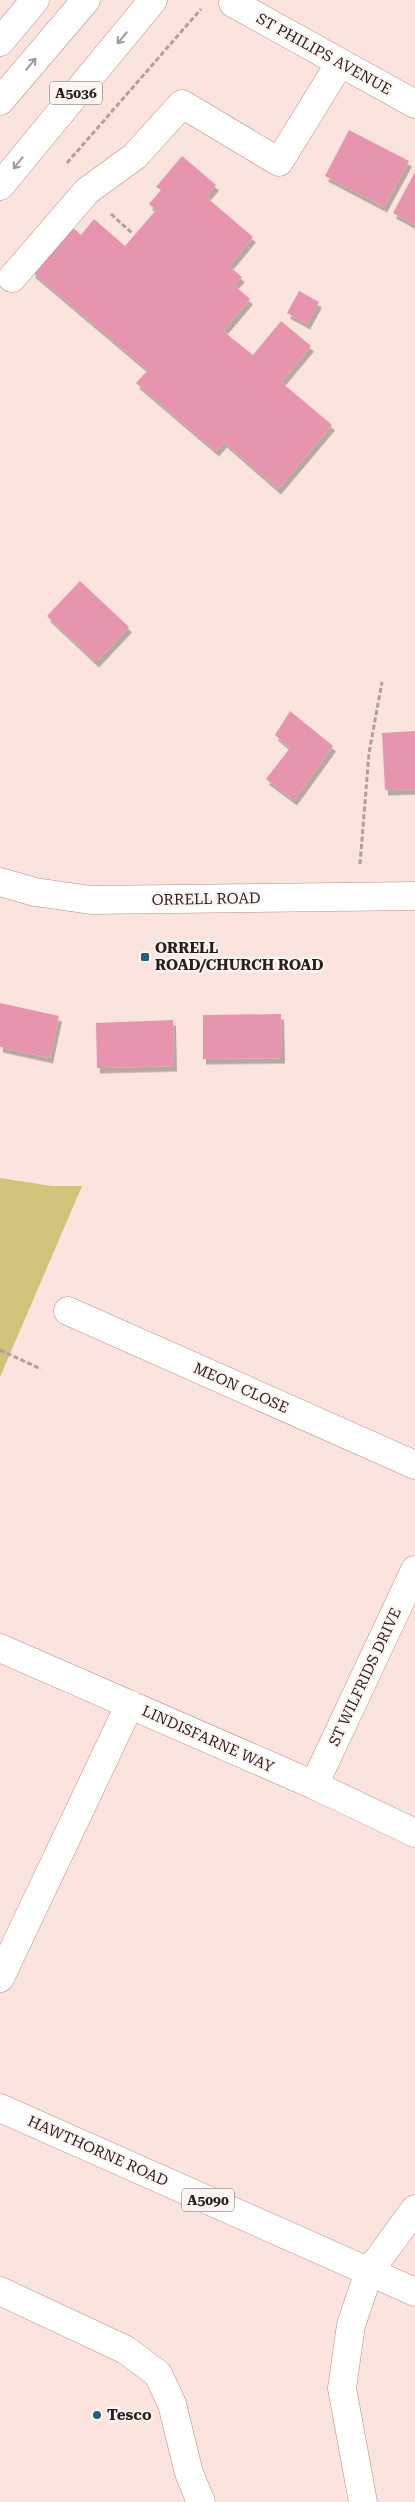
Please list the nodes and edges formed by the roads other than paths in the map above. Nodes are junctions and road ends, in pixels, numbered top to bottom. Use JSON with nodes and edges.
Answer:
{"nodes":[{"id":1,"x":35,"y":0,"type":"edge"},
{"id":2,"x":86,"y":0,"type":"edge"},
{"id":3,"x":153,"y":0,"type":"edge"},
{"id":4,"x":233,"y":3,"type":"dead end"},
{"id":5,"x":0,"y":42,"type":"edge"},
{"id":6,"x":340,"y":63,"type":"junction"},
{"id":7,"x":0,"y":101,"type":"edge"},
{"id":8,"x":415,"y":104,"type":"edge"},
{"id":9,"x":0,"y":186,"type":"edge"},
{"id":10,"x":12,"y":278,"type":"dead end"},
{"id":11,"x":0,"y":882,"type":"edge"},
{"id":12,"x":415,"y":896,"type":"edge"},
{"id":13,"x":68,"y":1311,"type":"dead end"},
{"id":14,"x":415,"y":1465,"type":"edge"},
{"id":15,"x":415,"y":1570,"type":"edge"},
{"id":16,"x":0,"y":1648,"type":"edge"},
{"id":17,"x":130,"y":1704,"type":"junction"},
{"id":18,"x":314,"y":1785,"type":"junction"},
{"id":19,"x":415,"y":1834,"type":"edge"},
{"id":20,"x":0,"y":1978,"type":"edge"},
{"id":21,"x":0,"y":2108,"type":"edge"},
{"id":22,"x":415,"y":2209,"type":"edge"},
{"id":23,"x":369,"y":2272,"type":"junction"},
{"id":24,"x":0,"y":2291,"type":"edge"},
{"id":25,"x":415,"y":2292,"type":"edge"},
{"id":26,"x":201,"y":2502,"type":"edge"},
{"id":27,"x":363,"y":2502,"type":"edge"}],
"edges":[{"from":1,"to":5,"type":"main road"},
{"from":7,"to":2,"type":"main road","one_way":true},
{"from":3,"to":9,"type":"main road","number":"A5036","one_way":true},
{"from":4,"to":6,"type":"main road","name":"ST PHILIPS AVENUE"},
{"from":6,"to":8,"type":"main road","name":"ST PHILIPS AVENUE"},
{"from":6,"to":10,"type":"main road"},
{"from":11,"to":12,"type":"main road","name":"ORRELL ROAD"},
{"from":13,"to":14,"type":"main road","name":"MEON CLOSE"},
{"from":15,"to":18,"type":"main road","name":"ST WILFRIDS DRIVE"},
{"from":16,"to":17,"type":"main road","name":"LINDISFARNE WAY"},
{"from":17,"to":18,"type":"main road","name":"LINDISFARNE WAY"},
{"from":17,"to":20,"type":"main road"},
{"from":18,"to":19,"type":"main road","name":"LINDISFARNE WAY"},
{"from":21,"to":23,"type":"main road","name":"HAWTHORNE ROAD","number":"A5090"},
{"from":22,"to":23,"type":"main road"},
{"from":23,"to":25,"type":"main road","name":"HAWTHORNE ROAD","number":"A5090"},
{"from":23,"to":27,"type":"main road"},
{"from":24,"to":26,"type":"main road"}]}
